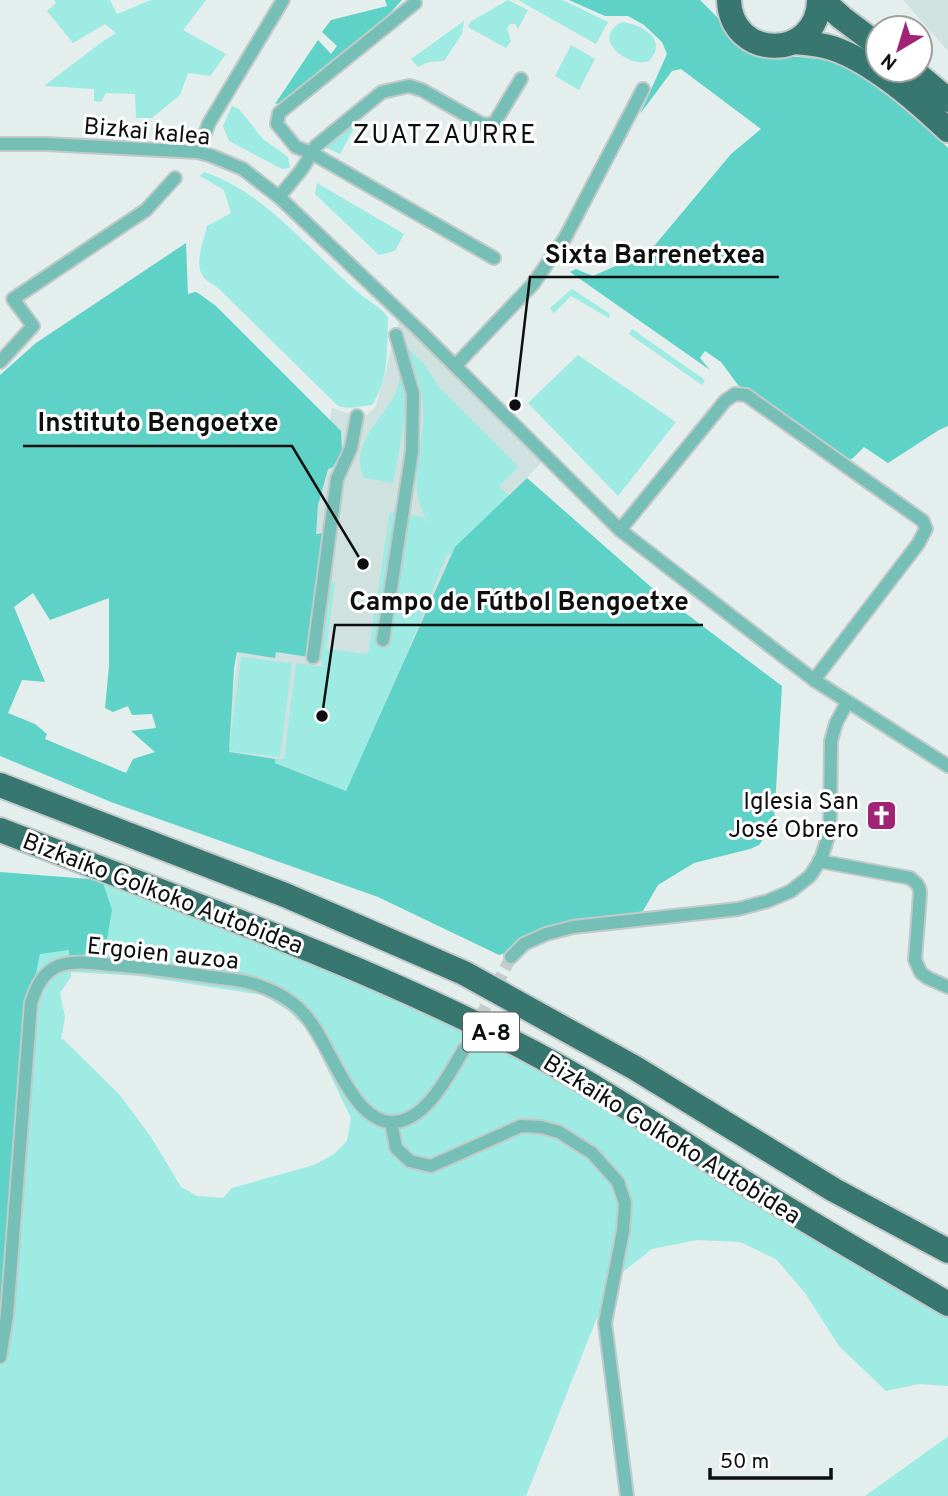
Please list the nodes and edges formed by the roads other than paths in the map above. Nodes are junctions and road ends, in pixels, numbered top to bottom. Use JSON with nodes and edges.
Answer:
{"nodes":[{"id":1,"x":283,"y":0,"type":"edge"},
{"id":2,"x":728,"y":1,"type":"edge"},
{"id":3,"x":822,"y":1,"type":"edge"},
{"id":4,"x":415,"y":3,"type":"dead end"},
{"id":5,"x":864,"y":34,"type":"edge"},
{"id":6,"x":794,"y":42,"type":"junction"},
{"id":7,"x":521,"y":79,"type":"dead end"},
{"id":8,"x":929,"y":84,"type":"edge"},
{"id":9,"x":643,"y":89,"type":"dead end"},
{"id":10,"x":948,"y":100,"type":"edge"},
{"id":11,"x":948,"y":130,"type":"edge"},
{"id":12,"x":0,"y":144,"type":"edge"},
{"id":13,"x":198,"y":152,"type":"junction"},
{"id":14,"x":312,"y":153,"type":"junction"},
{"id":15,"x":175,"y":178,"type":"dead end"},
{"id":16,"x":282,"y":193,"type":"junction"},
{"id":17,"x":494,"y":258,"type":"dead end"},
{"id":18,"x":396,"y":335,"type":"dead end"},
{"id":19,"x":0,"y":362,"type":"edge"},
{"id":20,"x":455,"y":366,"type":"junction"},
{"id":21,"x":356,"y":416,"type":"dead end"},
{"id":22,"x":352,"y":478,"type":"dead end"},
{"id":23,"x":337,"y":479,"type":"junction"},
{"id":24,"x":620,"y":530,"type":"junction"},
{"id":25,"x":383,"y":640,"type":"dead end"},
{"id":26,"x":313,"y":657,"type":"dead end"},
{"id":27,"x":814,"y":680,"type":"junction"},
{"id":28,"x":847,"y":703,"type":"junction"},
{"id":29,"x":948,"y":766,"type":"edge"},
{"id":30,"x":0,"y":785,"type":"edge"},
{"id":31,"x":0,"y":830,"type":"edge"},
{"id":32,"x":820,"y":861,"type":"junction"},
{"id":33,"x":511,"y":957,"type":"tunnel mouth"},
{"id":34,"x":948,"y":987,"type":"edge"},
{"id":35,"x":464,"y":1049,"type":"tunnel mouth"},
{"id":36,"x":391,"y":1122,"type":"junction"},
{"id":37,"x":948,"y":1251,"type":"edge"},
{"id":38,"x":948,"y":1304,"type":"edge"},
{"id":39,"x":0,"y":1357,"type":"edge"},
{"id":40,"x":627,"y":1496,"type":"edge"}],
"edges":[{"from":1,"to":13,"type":"street"},
{"from":2,"to":6,"type":"highway"},
{"from":3,"to":5,"type":"highway"},
{"from":3,"to":6,"type":"highway"},
{"from":4,"to":14,"type":"street"},
{"from":6,"to":11,"type":"highway"},
{"from":7,"to":14,"type":"street"},
{"from":8,"to":10,"type":"highway"},
{"from":9,"to":20,"type":"street"},
{"from":12,"to":13,"type":"street","name":"Bizkai kalea"},
{"from":13,"to":16,"type":"street","name":"Bizkai kalea"},
{"from":14,"to":16,"type":"street"},
{"from":14,"to":17,"type":"street"},
{"from":15,"to":19,"type":"street"},
{"from":16,"to":20,"type":"street","name":"Bizkai kalea"},
{"from":18,"to":25,"type":"street"},
{"from":20,"to":24,"type":"street","name":"Bizkai kalea"},
{"from":21,"to":23,"type":"street"},
{"from":22,"to":23,"type":"street"},
{"from":23,"to":26,"type":"street"},
{"from":24,"to":27,"type":"street","name":"Bizkai kalea"},
{"from":24,"to":27,"type":"street"},
{"from":27,"to":28,"type":"street","name":"Bizkai kalea"},
{"from":28,"to":29,"type":"street","name":"Bizkai kalea"},
{"from":28,"to":32,"type":"street"},
{"from":30,"to":37,"type":"highway","name":"Bizkaiko Golkoko Autobidea","number":"A-8"},
{"from":31,"to":38,"type":"highway","name":"Bizkaiko Golkoko Autobidea","number":"A-8"},
{"from":32,"to":33,"type":"street"},
{"from":32,"to":34,"type":"street"},
{"from":35,"to":36,"type":"street"},
{"from":36,"to":39,"type":"street","name":"Ergoien auzoa"},
{"from":36,"to":40,"type":"street"}]}
